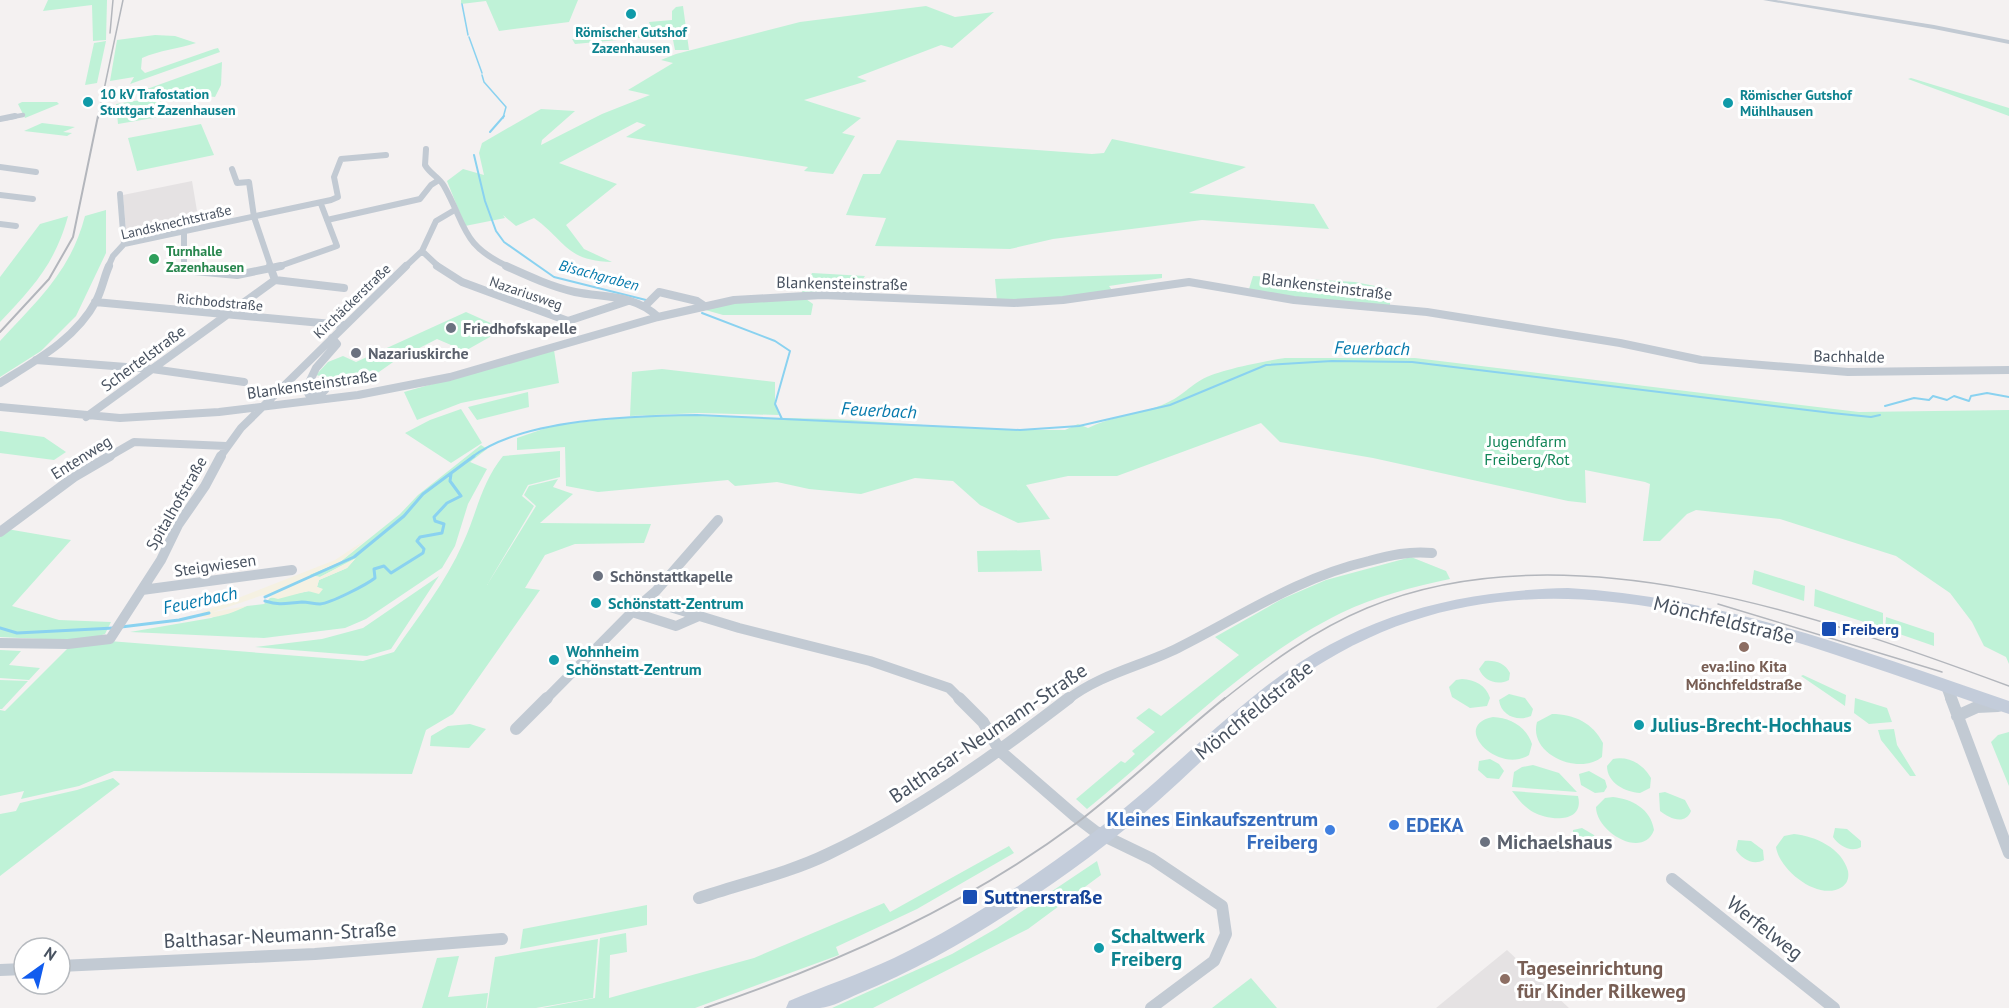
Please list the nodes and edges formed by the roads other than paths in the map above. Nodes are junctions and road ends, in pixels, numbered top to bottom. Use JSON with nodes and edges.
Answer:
{"nodes":[{"id":1,"x":1766,"y":0,"type":"edge"},
{"id":2,"x":2009,"y":42,"type":"edge"},
{"id":3,"x":23,"y":115,"type":"dead end"},
{"id":4,"x":0,"y":119,"type":"edge"},
{"id":5,"x":426,"y":149,"type":"dead end"},
{"id":6,"x":386,"y":155,"type":"dead end"},
{"id":7,"x":2,"y":167,"type":"edge"},
{"id":8,"x":232,"y":169,"type":"dead end"},
{"id":9,"x":36,"y":172,"type":"dead end"},
{"id":10,"x":439,"y":180,"type":"junction"},
{"id":11,"x":120,"y":194,"type":"dead end"},
{"id":12,"x":0,"y":195,"type":"edge"},
{"id":13,"x":33,"y":199,"type":"dead end"},
{"id":14,"x":321,"y":204,"type":"junction"},
{"id":15,"x":453,"y":211,"type":"junction"},
{"id":16,"x":254,"y":217,"type":"junction"},
{"id":17,"x":327,"y":220,"type":"junction"},
{"id":18,"x":0,"y":224,"type":"edge"},
{"id":19,"x":16,"y":226,"type":"dead end"},
{"id":20,"x":184,"y":231,"type":"junction"},
{"id":21,"x":124,"y":244,"type":"junction"},
{"id":22,"x":422,"y":251,"type":"junction"},
{"id":23,"x":271,"y":269,"type":"junction"},
{"id":24,"x":275,"y":280,"type":"junction"},
{"id":25,"x":344,"y":288,"type":"dead end"},
{"id":26,"x":630,"y":300,"type":"junction"},
{"id":27,"x":95,"y":302,"type":"junction"},
{"id":28,"x":646,"y":305,"type":"junction"},
{"id":29,"x":703,"y":305,"type":"junction"},
{"id":30,"x":227,"y":314,"type":"junction"},
{"id":31,"x":658,"y":316,"type":"junction"},
{"id":32,"x":343,"y":325,"type":"junction"},
{"id":33,"x":332,"y":338,"type":"junction"},
{"id":34,"x":1690,"y":358,"type":"joint"},
{"id":35,"x":36,"y":360,"type":"junction"},
{"id":36,"x":152,"y":369,"type":"junction"},
{"id":37,"x":2009,"y":370,"type":"edge"},
{"id":38,"x":244,"y":382,"type":"dead end"},
{"id":39,"x":0,"y":383,"type":"edge"},
{"id":40,"x":325,"y":390,"type":"dead end"},
{"id":41,"x":0,"y":406,"type":"edge"},
{"id":42,"x":261,"y":406,"type":"junction"},
{"id":43,"x":86,"y":417,"type":"junction"},
{"id":44,"x":226,"y":446,"type":"junction"},
{"id":45,"x":718,"y":520,"type":"dead end"},
{"id":46,"x":0,"y":532,"type":"edge"},
{"id":47,"x":1432,"y":553,"type":"dead end"},
{"id":48,"x":292,"y":570,"type":"dead end"},
{"id":49,"x":142,"y":590,"type":"junction"},
{"id":50,"x":647,"y":600,"type":"junction"},
{"id":51,"x":632,"y":612,"type":"junction"},
{"id":52,"x":699,"y":616,"type":"junction"},
{"id":53,"x":0,"y":643,"type":"edge"},
{"id":54,"x":1946,"y":686,"type":"junction"},
{"id":55,"x":2005,"y":706,"type":"edge"},
{"id":56,"x":1957,"y":716,"type":"junction"},
{"id":57,"x":516,"y":729,"type":"dead end"},
{"id":58,"x":1000,"y":751,"type":"junction"},
{"id":59,"x":1104,"y":835,"type":"junction"},
{"id":60,"x":2008,"y":851,"type":"edge"},
{"id":61,"x":1672,"y":879,"type":"dead end"},
{"id":62,"x":699,"y":898,"type":"dead end"},
{"id":63,"x":502,"y":939,"type":"dead end"},
{"id":64,"x":72,"y":965,"type":"edge"},
{"id":65,"x":796,"y":1008,"type":"edge"},
{"id":66,"x":1151,"y":1008,"type":"edge"},
{"id":67,"x":1834,"y":1008,"type":"edge"}],
"edges":[{"from":1,"to":2,"type":"street"},
{"from":3,"to":4,"type":"street"},
{"from":5,"to":10,"type":"street"},
{"from":6,"to":14,"type":"street"},
{"from":7,"to":9,"type":"street"},
{"from":8,"to":16,"type":"street"},
{"from":10,"to":15,"type":"street"},
{"from":10,"to":17,"type":"street"},
{"from":11,"to":21,"type":"street"},
{"from":12,"to":13,"type":"street"},
{"from":14,"to":16,"type":"street","name":"Landsknechtstraße"},
{"from":14,"to":17,"type":"street"},
{"from":15,"to":22,"type":"street","name":"Kirchäckerstraße"},
{"from":15,"to":26,"type":"street"},
{"from":16,"to":20,"type":"street","name":"Landsknechtstraße"},
{"from":16,"to":23,"type":"street"},
{"from":17,"to":23,"type":"street"},
{"from":18,"to":19,"type":"street"},
{"from":20,"to":21,"type":"street","name":"Landsknechtstraße"},
{"from":20,"to":23,"type":"street"},
{"from":21,"to":27,"type":"street","name":"Landsknechtstraße"},
{"from":22,"to":26,"type":"street","name":"Nazariusweg"},
{"from":22,"to":32,"type":"street","name":"Kirchäckerstraße"},
{"from":23,"to":24,"type":"street"},
{"from":24,"to":25,"type":"street"},
{"from":24,"to":30,"type":"street","name":"Schertelstraße"},
{"from":26,"to":28,"type":"street"},
{"from":27,"to":30,"type":"street","name":"Richbodstraße"},
{"from":27,"to":35,"type":"street","name":"Landsknechtstraße"},
{"from":28,"to":29,"type":"street"},
{"from":28,"to":31,"type":"street"},
{"from":29,"to":31,"type":"street","name":"Blankensteinstraße"},
{"from":29,"to":34,"type":"street","name":"Blankensteinstraße"},
{"from":30,"to":32,"type":"street","name":"Richbodstraße"},
{"from":30,"to":36,"type":"street","name":"Schertelstraße"},
{"from":31,"to":42,"type":"street","name":"Blankensteinstraße"},
{"from":32,"to":33,"type":"street","name":"Kirchäckerstraße"},
{"from":33,"to":40,"type":"street"},
{"from":33,"to":42,"type":"street","name":"Kirchäckerstraße"},
{"from":34,"to":37,"type":"street","name":"Bachhalde"},
{"from":35,"to":36,"type":"street"},
{"from":35,"to":39,"type":"street","name":"Landsknechtstraße"},
{"from":36,"to":38,"type":"street"},
{"from":36,"to":43,"type":"street","name":"Schertelstraße"},
{"from":41,"to":43,"type":"street","name":"Blankensteinstraße"},
{"from":42,"to":43,"type":"street","name":"Blankensteinstraße"},
{"from":42,"to":44,"type":"street","name":"Spitalhofstraße"},
{"from":44,"to":46,"type":"street","name":"Entenweg"},
{"from":44,"to":49,"type":"street","name":"Spitalhofstraße"},
{"from":45,"to":50,"type":"street"},
{"from":47,"to":58,"type":"street","name":"Balthasar-Neumann-Straße"},
{"from":48,"to":49,"type":"street","name":"Steigwiesen"},
{"from":49,"to":53,"type":"street","name":"Spitalhofstraße"},
{"from":50,"to":51,"type":"street"},
{"from":50,"to":52,"type":"street"},
{"from":51,"to":52,"type":"street"},
{"from":51,"to":57,"type":"street"},
{"from":52,"to":58,"type":"street"},
{"from":54,"to":55,"type":"main road","name":"Mönchfeldstraße"},
{"from":54,"to":56,"type":"street"},
{"from":54,"to":59,"type":"main road","name":"Mönchfeldstraße"},
{"from":55,"to":56,"type":"street"},
{"from":56,"to":60,"type":"street"},
{"from":58,"to":59,"type":"street"},
{"from":58,"to":62,"type":"street","name":"Balthasar-Neumann-Straße"},
{"from":59,"to":65,"type":"main road","name":"Mönchfeldstraße"},
{"from":59,"to":66,"type":"street"},
{"from":61,"to":67,"type":"street","name":"Werfelweg"},
{"from":63,"to":64,"type":"street","name":"Balthasar-Neumann-Straße"}]}
